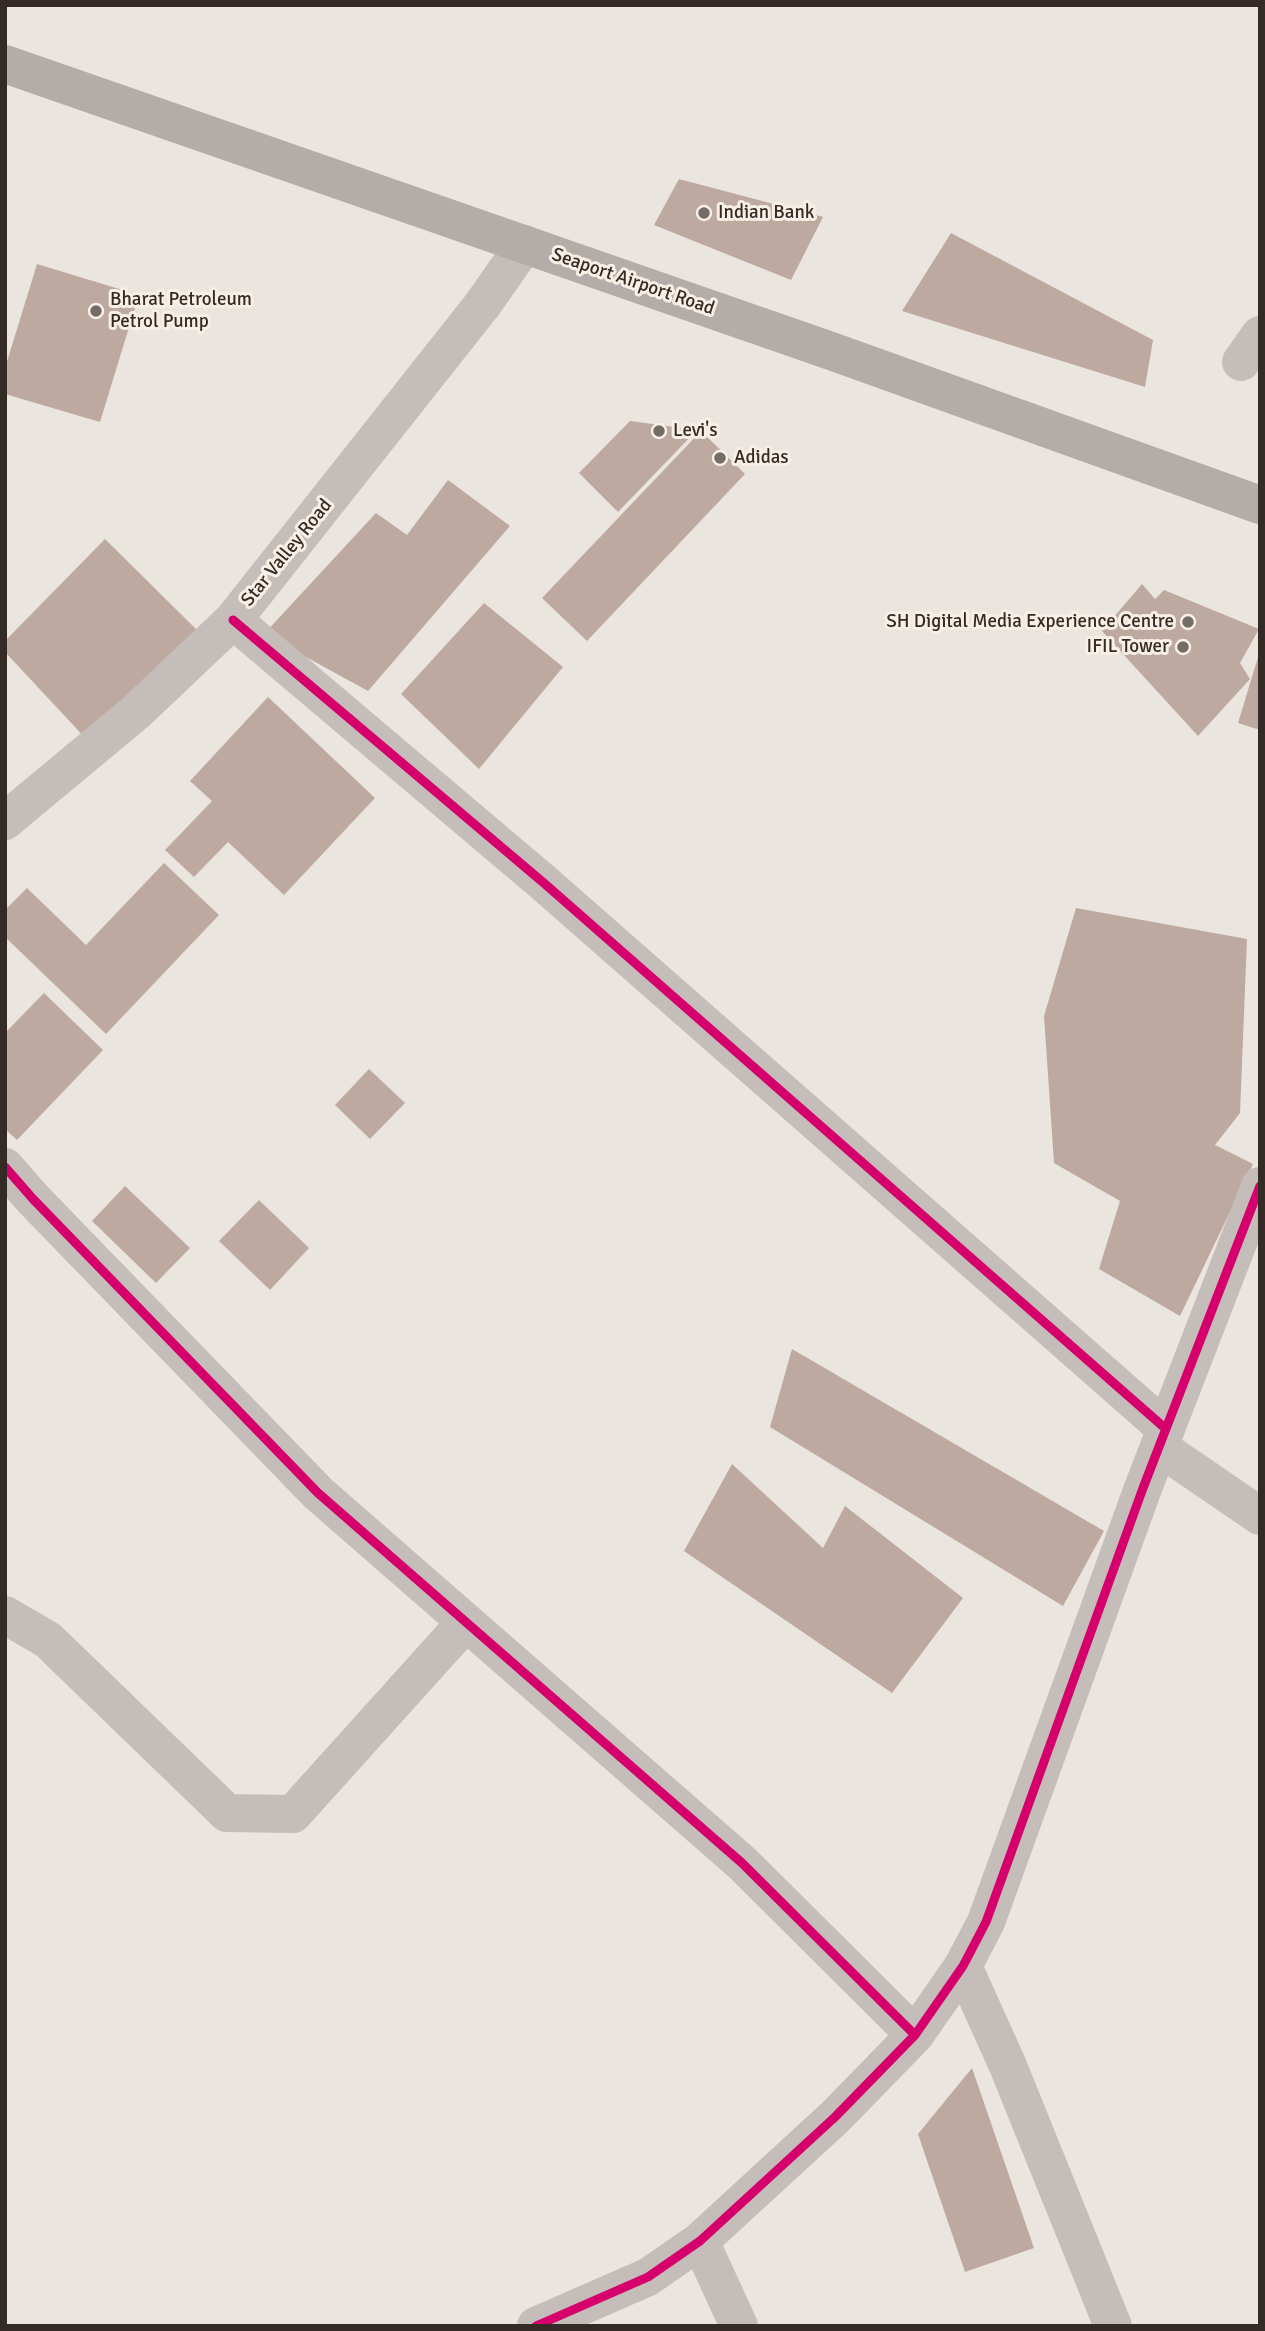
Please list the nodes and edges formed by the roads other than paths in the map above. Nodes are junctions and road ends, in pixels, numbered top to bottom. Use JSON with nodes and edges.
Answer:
{"nodes":[{"id":1,"x":5,"y":64,"type":"edge"},
{"id":2,"x":525,"y":244,"type":"junction"},
{"id":3,"x":1260,"y":505,"type":"edge"},
{"id":4,"x":233,"y":620,"type":"junction"},
{"id":5,"x":5,"y":821,"type":"edge"},
{"id":6,"x":5,"y":1167,"type":"edge"},
{"id":7,"x":1260,"y":1186,"type":"edge"},
{"id":8,"x":1162,"y":1438,"type":"junction"},
{"id":9,"x":1260,"y":1516,"type":"edge"},
{"id":10,"x":5,"y":1615,"type":"edge"},
{"id":11,"x":466,"y":1622,"type":"junction"},
{"id":12,"x":963,"y":1966,"type":"junction"},
{"id":13,"x":915,"y":2035,"type":"junction"},
{"id":14,"x":701,"y":2241,"type":"junction"},
{"id":15,"x":536,"y":2326,"type":"edge"},
{"id":16,"x":739,"y":2326,"type":"edge"},
{"id":17,"x":1113,"y":2326,"type":"edge"}],
"edges":[{"from":1,"to":2,"type":"main road","name":"Seaport Airport Road"},
{"from":2,"to":3,"type":"main road","name":"Seaport Airport Road"},
{"from":2,"to":4,"type":"street","name":"Star Valley Road"},
{"from":4,"to":5,"type":"street","name":"Star Valley Road"},
{"from":4,"to":8,"type":"street"},
{"from":6,"to":11,"type":"street"},
{"from":7,"to":8,"type":"street"},
{"from":8,"to":9,"type":"street"},
{"from":8,"to":12,"type":"street"},
{"from":10,"to":11,"type":"street"},
{"from":11,"to":13,"type":"street"},
{"from":12,"to":13,"type":"street"},
{"from":12,"to":17,"type":"street"},
{"from":13,"to":14,"type":"street"},
{"from":14,"to":15,"type":"street"},
{"from":14,"to":16,"type":"street"}]}
